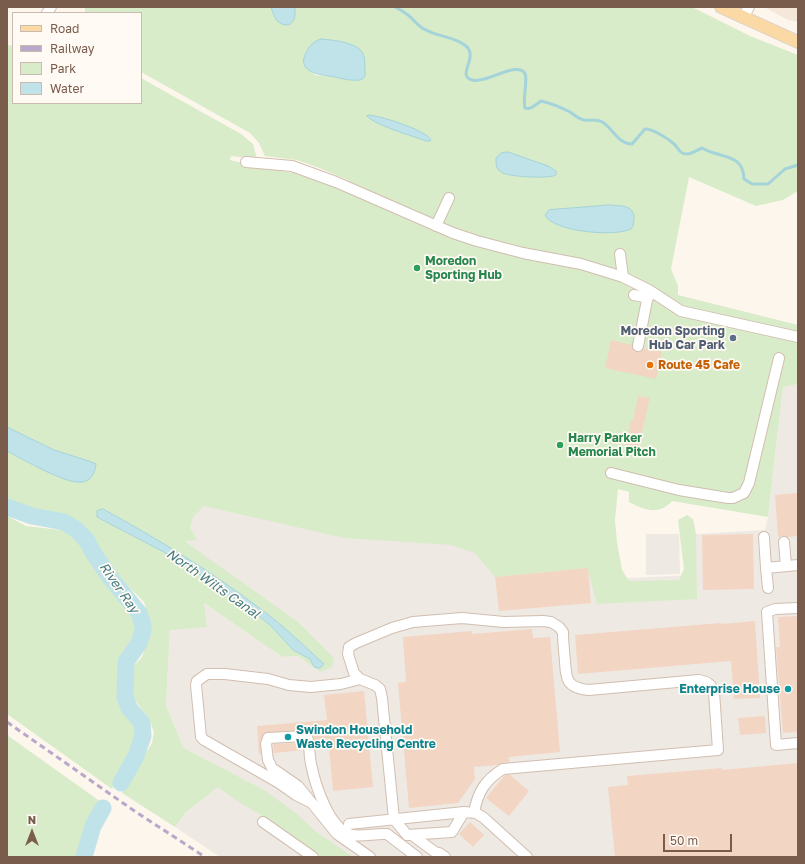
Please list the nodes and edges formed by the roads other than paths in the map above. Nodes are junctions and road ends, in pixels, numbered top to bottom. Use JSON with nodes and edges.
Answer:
{"nodes":[{"id":1,"x":721,"y":7,"type":"edge"},
{"id":2,"x":746,"y":12,"type":"edge"},
{"id":3,"x":798,"y":42,"type":"edge"},
{"id":4,"x":246,"y":162,"type":"dead end"},
{"id":5,"x":449,"y":198,"type":"dead end"},
{"id":6,"x":436,"y":226,"type":"junction"},
{"id":7,"x":620,"y":254,"type":"dead end"},
{"id":8,"x":622,"y":277,"type":"junction"},
{"id":9,"x":648,"y":294,"type":"junction"},
{"id":10,"x":634,"y":295,"type":"dead end"},
{"id":11,"x":798,"y":337,"type":"edge"},
{"id":12,"x":638,"y":346,"type":"dead end"},
{"id":13,"x":779,"y":358,"type":"dead end"},
{"id":14,"x":611,"y":473,"type":"dead end"},
{"id":15,"x":764,"y":537,"type":"dead end"},
{"id":16,"x":784,"y":542,"type":"dead end"},
{"id":17,"x":798,"y":565,"type":"edge"},
{"id":18,"x":786,"y":566,"type":"junction"},
{"id":19,"x":766,"y":568,"type":"junction"},
{"id":20,"x":768,"y":588,"type":"dead end"},
{"id":21,"x":798,"y":608,"type":"edge"},
{"id":22,"x":360,"y":679,"type":"junction"},
{"id":23,"x":798,"y":743,"type":"edge"},
{"id":24,"x":312,"y":803,"type":"junction"},
{"id":25,"x":469,"y":812,"type":"junction"},
{"id":26,"x":394,"y":819,"type":"junction"},
{"id":27,"x":263,"y":822,"type":"dead end"},
{"id":28,"x":349,"y":824,"type":"dead end"},
{"id":29,"x":412,"y":835,"type":"junction"},
{"id":30,"x":313,"y":857,"type":"edge"},
{"id":31,"x":370,"y":857,"type":"edge"},
{"id":32,"x":418,"y":857,"type":"edge"},
{"id":33,"x":445,"y":857,"type":"edge"},
{"id":34,"x":526,"y":857,"type":"edge"}],
"edges":[{"from":1,"to":2,"type":"main road"},
{"from":2,"to":3,"type":"main road"},
{"from":4,"to":6,"type":"street"},
{"from":5,"to":6,"type":"street"},
{"from":6,"to":8,"type":"street"},
{"from":7,"to":8,"type":"street"},
{"from":8,"to":9,"type":"street"},
{"from":9,"to":10,"type":"street"},
{"from":9,"to":11,"type":"street"},
{"from":9,"to":12,"type":"street"},
{"from":13,"to":14,"type":"street"},
{"from":15,"to":19,"type":"street"},
{"from":16,"to":18,"type":"street"},
{"from":17,"to":18,"type":"street"},
{"from":18,"to":19,"type":"street"},
{"from":19,"to":20,"type":"street"},
{"from":21,"to":23,"type":"street"},
{"from":22,"to":24,"type":"street"},
{"from":22,"to":25,"type":"street"},
{"from":22,"to":26,"type":"street"},
{"from":24,"to":31,"type":"street"},
{"from":24,"to":32,"type":"street"},
{"from":25,"to":26,"type":"street"},
{"from":25,"to":29,"type":"street"},
{"from":25,"to":34,"type":"street"},
{"from":26,"to":28,"type":"street"},
{"from":26,"to":29,"type":"street"},
{"from":27,"to":30,"type":"street"},
{"from":29,"to":33,"type":"street"}]}
